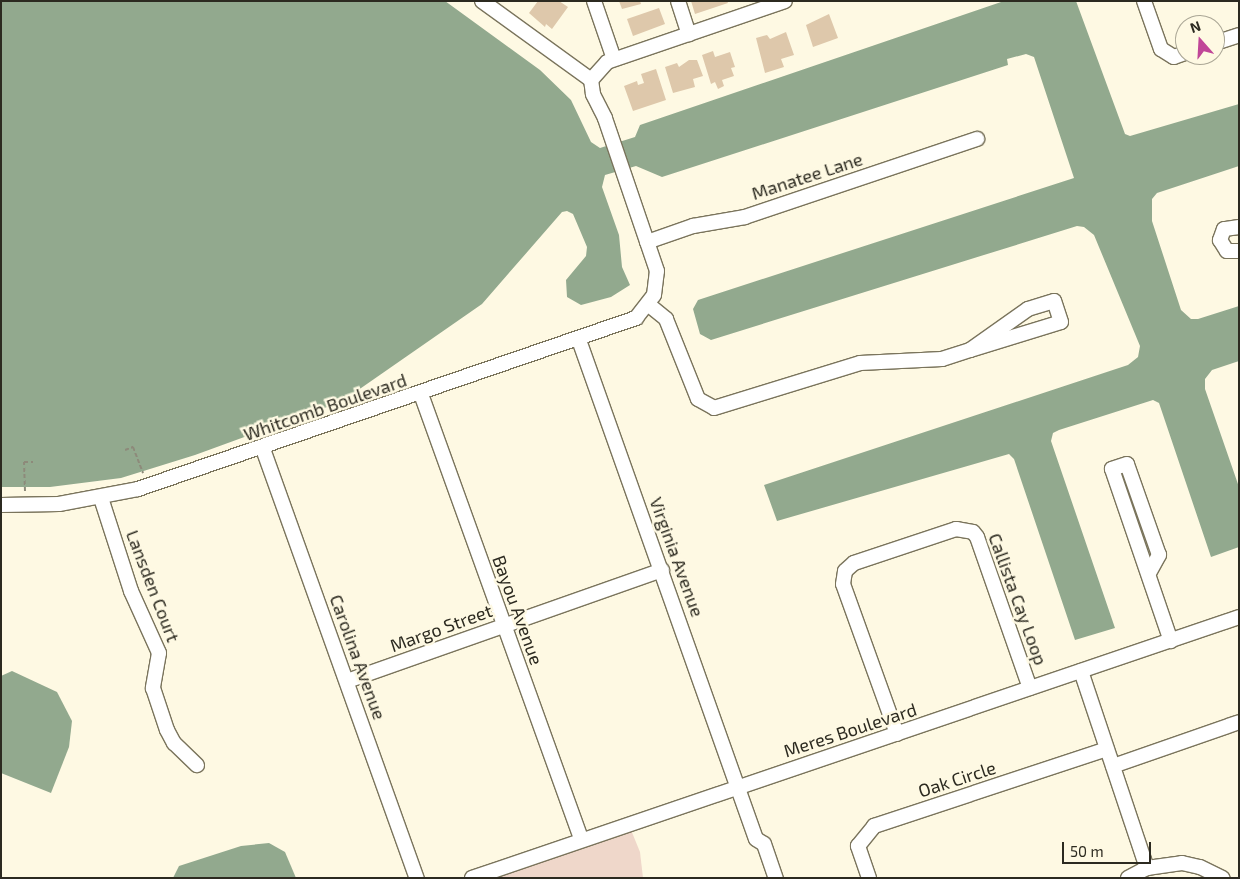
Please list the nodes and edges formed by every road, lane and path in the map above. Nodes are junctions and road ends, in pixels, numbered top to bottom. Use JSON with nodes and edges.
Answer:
{"nodes":[{"id":1,"x":482,"y":1,"type":"edge"},
{"id":2,"x":594,"y":1,"type":"edge"},
{"id":3,"x":678,"y":1,"type":"edge"},
{"id":4,"x":785,"y":1,"type":"edge"},
{"id":5,"x":1144,"y":1,"type":"edge"},
{"id":6,"x":689,"y":34,"type":"junction"},
{"id":7,"x":1239,"y":35,"type":"edge"},
{"id":8,"x":1225,"y":40,"type":"edge"},
{"id":9,"x":1175,"y":53,"type":"edge"},
{"id":10,"x":614,"y":59,"type":"junction"},
{"id":11,"x":591,"y":80,"type":"junction"},
{"id":12,"x":977,"y":139,"type":"dead end"},
{"id":13,"x":1239,"y":227,"type":"edge"},
{"id":14,"x":647,"y":242,"type":"junction"},
{"id":15,"x":1239,"y":251,"type":"edge"},
{"id":16,"x":649,"y":305,"type":"junction"},
{"id":17,"x":579,"y":340,"type":"junction"},
{"id":18,"x":970,"y":350,"type":"junction"},
{"id":19,"x":421,"y":394,"type":"junction"},
{"id":20,"x":263,"y":449,"type":"junction"},
{"id":21,"x":125,"y":450,"type":"dead end"},
{"id":22,"x":33,"y":462,"type":"dead end"},
{"id":23,"x":146,"y":479,"type":"dead end"},
{"id":24,"x":24,"y":494,"type":"dead end"},
{"id":25,"x":101,"y":498,"type":"junction"},
{"id":26,"x":1,"y":505,"type":"edge"},
{"id":27,"x":662,"y":570,"type":"junction"},
{"id":28,"x":1148,"y":573,"type":"junction"},
{"id":29,"x":1239,"y":617,"type":"edge"},
{"id":30,"x":504,"y":625,"type":"junction"},
{"id":31,"x":1171,"y":641,"type":"junction"},
{"id":32,"x":1081,"y":671,"type":"junction"},
{"id":33,"x":347,"y":681,"type":"junction"},
{"id":34,"x":1030,"y":688,"type":"junction"},
{"id":35,"x":1239,"y":722,"type":"edge"},
{"id":36,"x":897,"y":734,"type":"junction"},
{"id":37,"x":1107,"y":749,"type":"junction"},
{"id":38,"x":197,"y":765,"type":"dead end"},
{"id":39,"x":1113,"y":766,"type":"junction"},
{"id":40,"x":738,"y":787,"type":"junction"},
{"id":41,"x":581,"y":839,"type":"junction"},
{"id":42,"x":1147,"y":868,"type":"junction"},
{"id":43,"x":476,"y":877,"type":"edge"},
{"id":44,"x":417,"y":878,"type":"edge"},
{"id":45,"x":776,"y":878,"type":"edge"},
{"id":46,"x":869,"y":878,"type":"edge"},
{"id":47,"x":1128,"y":878,"type":"edge"},
{"id":48,"x":1223,"y":878,"type":"edge"}],
"edges":[{"from":1,"to":11,"type":"street"},
{"from":2,"to":10,"type":"street"},
{"from":3,"to":6,"type":"street"},
{"from":4,"to":6,"type":"street"},
{"from":5,"to":9,"type":"street"},
{"from":6,"to":10,"type":"street"},
{"from":7,"to":8,"type":"street"},
{"from":10,"to":11,"type":"street"},
{"from":11,"to":14,"type":"street"},
{"from":12,"to":14,"type":"street","name":"Manatee Lane"},
{"from":13,"to":15,"type":"street"},
{"from":14,"to":16,"type":"street"},
{"from":16,"to":17,"type":"street","name":"Whitcomb Boulevard"},
{"from":16,"to":18,"type":"street"},
{"from":17,"to":19,"type":"street","name":"Whitcomb Boulevard"},
{"from":17,"to":27,"type":"street","name":"Virginia Avenue"},
{"from":18,"to":18,"type":"street"},
{"from":19,"to":20,"type":"street","name":"Whitcomb Boulevard"},
{"from":19,"to":30,"type":"street","name":"Bayou Avenue"},
{"from":20,"to":25,"type":"street","name":"Whitcomb Boulevard"},
{"from":20,"to":33,"type":"street","name":"Carolina Avenue"},
{"from":21,"to":23,"type":"path"},
{"from":22,"to":24,"type":"path"},
{"from":25,"to":26,"type":"street","name":"Whitcomb Boulevard"},
{"from":25,"to":38,"type":"street","name":"Lansden Court"},
{"from":27,"to":30,"type":"street","name":"Margo Street"},
{"from":27,"to":40,"type":"street","name":"Virginia Avenue"},
{"from":28,"to":28,"type":"street"},
{"from":28,"to":31,"type":"street"},
{"from":29,"to":31,"type":"street","name":"Meres Boulevard"},
{"from":30,"to":33,"type":"street","name":"Margo Street"},
{"from":30,"to":41,"type":"street","name":"Bayou Avenue"},
{"from":31,"to":32,"type":"street","name":"Meres Boulevard"},
{"from":32,"to":34,"type":"street","name":"Meres Boulevard"},
{"from":32,"to":37,"type":"street"},
{"from":33,"to":44,"type":"street","name":"Carolina Avenue"},
{"from":34,"to":36,"type":"street","name":"Meres Boulevard"},
{"from":34,"to":36,"type":"street","name":"Callista Cay Loop"},
{"from":35,"to":39,"type":"street"},
{"from":36,"to":40,"type":"street","name":"Meres Boulevard"},
{"from":37,"to":39,"type":"street"},
{"from":37,"to":46,"type":"street","name":"Oak Circle"},
{"from":39,"to":42,"type":"street"},
{"from":40,"to":41,"type":"street","name":"Meres Boulevard"},
{"from":40,"to":45,"type":"street","name":"Virginia Avenue"},
{"from":41,"to":43,"type":"street","name":"Meres Boulevard"},
{"from":42,"to":47,"type":"street"},
{"from":42,"to":48,"type":"street"}]}
